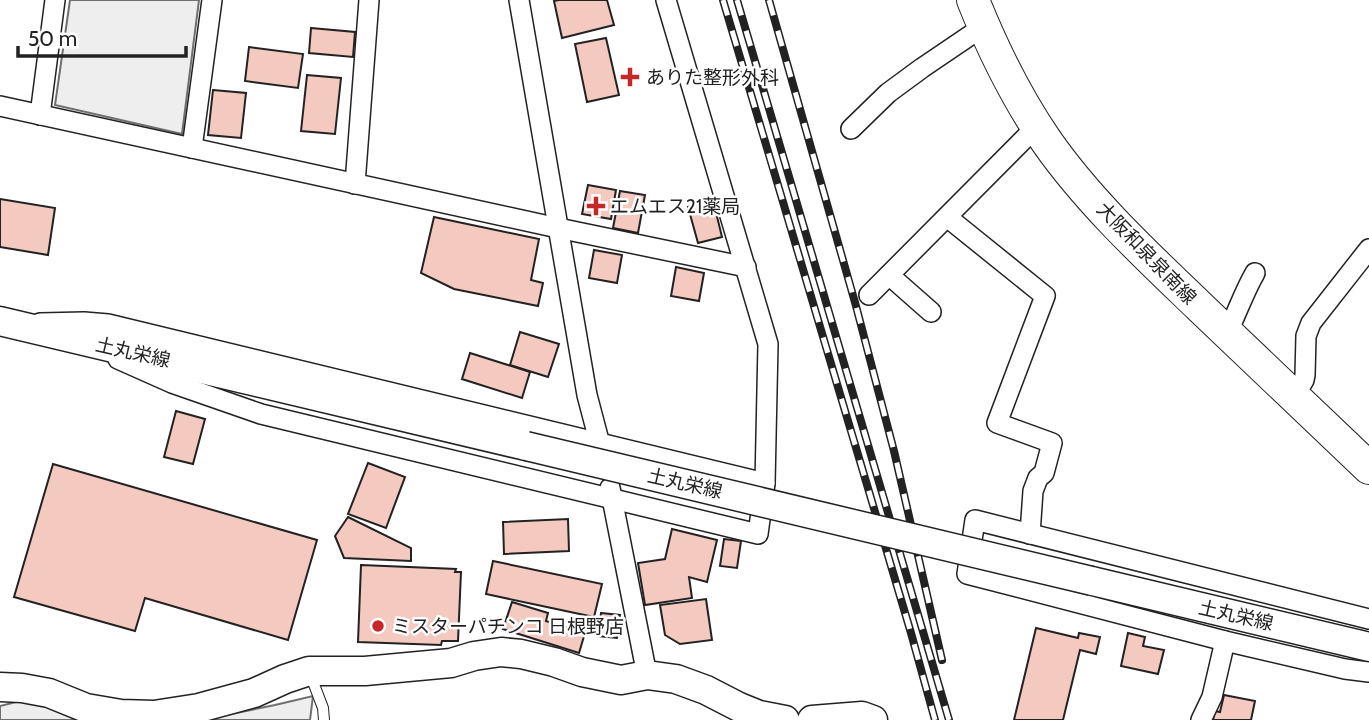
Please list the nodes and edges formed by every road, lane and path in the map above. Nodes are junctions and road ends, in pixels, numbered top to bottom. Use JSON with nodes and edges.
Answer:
{"nodes":[{"id":1,"x":55,"y":0,"type":"edge"},
{"id":2,"x":212,"y":0,"type":"edge"},
{"id":3,"x":369,"y":0,"type":"edge"},
{"id":4,"x":519,"y":0,"type":"edge"},
{"id":5,"x":666,"y":0,"type":"edge"},
{"id":6,"x":978,"y":13,"type":"edge"},
{"id":7,"x":0,"y":106,"type":"edge"},
{"id":8,"x":40,"y":115,"type":"junction"},
{"id":9,"x":1037,"y":126,"type":"junction"},
{"id":10,"x":851,"y":129,"type":"dead end"},
{"id":11,"x":192,"y":148,"type":"junction"},
{"id":12,"x":355,"y":184,"type":"junction"},
{"id":13,"x":947,"y":217,"type":"junction"},
{"id":14,"x":558,"y":228,"type":"junction"},
{"id":15,"x":1369,"y":249,"type":"edge"},
{"id":16,"x":746,"y":267,"type":"junction"},
{"id":17,"x":1255,"y":273,"type":"dead end"},
{"id":18,"x":889,"y":275,"type":"junction"},
{"id":19,"x":869,"y":295,"type":"dead end"},
{"id":20,"x":931,"y":312,"type":"dead end"},
{"id":21,"x":8,"y":323,"type":"edge"},
{"id":22,"x":1227,"y":333,"type":"junction"},
{"id":23,"x":66,"y":337,"type":"junction"},
{"id":24,"x":1294,"y":397,"type":"junction"},
{"id":25,"x":599,"y":442,"type":"junction"},
{"id":26,"x":1369,"y":468,"type":"edge"},
{"id":27,"x":765,"y":483,"type":"junction"},
{"id":28,"x":613,"y":498,"type":"junction"},
{"id":29,"x":1030,"y":534,"type":"junction"},
{"id":30,"x":1369,"y":619,"type":"edge"},
{"id":31,"x":1225,"y":640,"type":"junction"},
{"id":32,"x":1369,"y":647,"type":"edge"},
{"id":33,"x":309,"y":671,"type":"junction"},
{"id":34,"x":1369,"y":672,"type":"edge"},
{"id":35,"x":647,"y":676,"type":"junction"},
{"id":36,"x":0,"y":687,"type":"edge"},
{"id":37,"x":767,"y":718,"type":"edge"},
{"id":38,"x":324,"y":720,"type":"edge"},
{"id":39,"x":812,"y":720,"type":"edge"},
{"id":40,"x":873,"y":720,"type":"edge"},
{"id":41,"x":1201,"y":720,"type":"edge"}],
"edges":[{"from":1,"to":8,"type":"street"},
{"from":2,"to":11,"type":"street"},
{"from":3,"to":12,"type":"street"},
{"from":4,"to":14,"type":"street"},
{"from":5,"to":16,"type":"street"},
{"from":6,"to":9,"type":"main road","name":"大阪和泉泉南線"},
{"from":6,"to":10,"type":"street"},
{"from":7,"to":8,"type":"street"},
{"from":8,"to":11,"type":"street"},
{"from":9,"to":13,"type":"street"},
{"from":9,"to":22,"type":"main road","name":"大阪和泉泉南線"},
{"from":11,"to":12,"type":"street"},
{"from":12,"to":14,"type":"street"},
{"from":13,"to":18,"type":"street"},
{"from":13,"to":29,"type":"street"},
{"from":14,"to":16,"type":"street"},
{"from":14,"to":25,"type":"street"},
{"from":15,"to":24,"type":"street"},
{"from":16,"to":27,"type":"street"},
{"from":17,"to":22,"type":"street"},
{"from":18,"to":19,"type":"street"},
{"from":18,"to":20,"type":"street"},
{"from":21,"to":23,"type":"main road","name":"土丸栄線"},
{"from":21,"to":25,"type":"street"},
{"from":22,"to":24,"type":"main road","name":"大阪和泉泉南線"},
{"from":23,"to":28,"type":"street"},
{"from":23,"to":32,"type":"main road","name":"土丸栄線","bridge":true},
{"from":24,"to":26,"type":"main road","name":"大阪和泉泉南線"},
{"from":25,"to":27,"type":"street"},
{"from":25,"to":28,"type":"street"},
{"from":27,"to":28,"type":"street"},
{"from":28,"to":35,"type":"street"},
{"from":29,"to":30,"type":"street"},
{"from":29,"to":31,"type":"street"},
{"from":31,"to":34,"type":"street"},
{"from":31,"to":41,"type":"street"},
{"from":33,"to":35,"type":"main road"},
{"from":33,"to":36,"type":"main road"},
{"from":33,"to":38,"type":"lane"},
{"from":35,"to":37,"type":"main road"},
{"from":39,"to":40,"type":"main road"}]}
